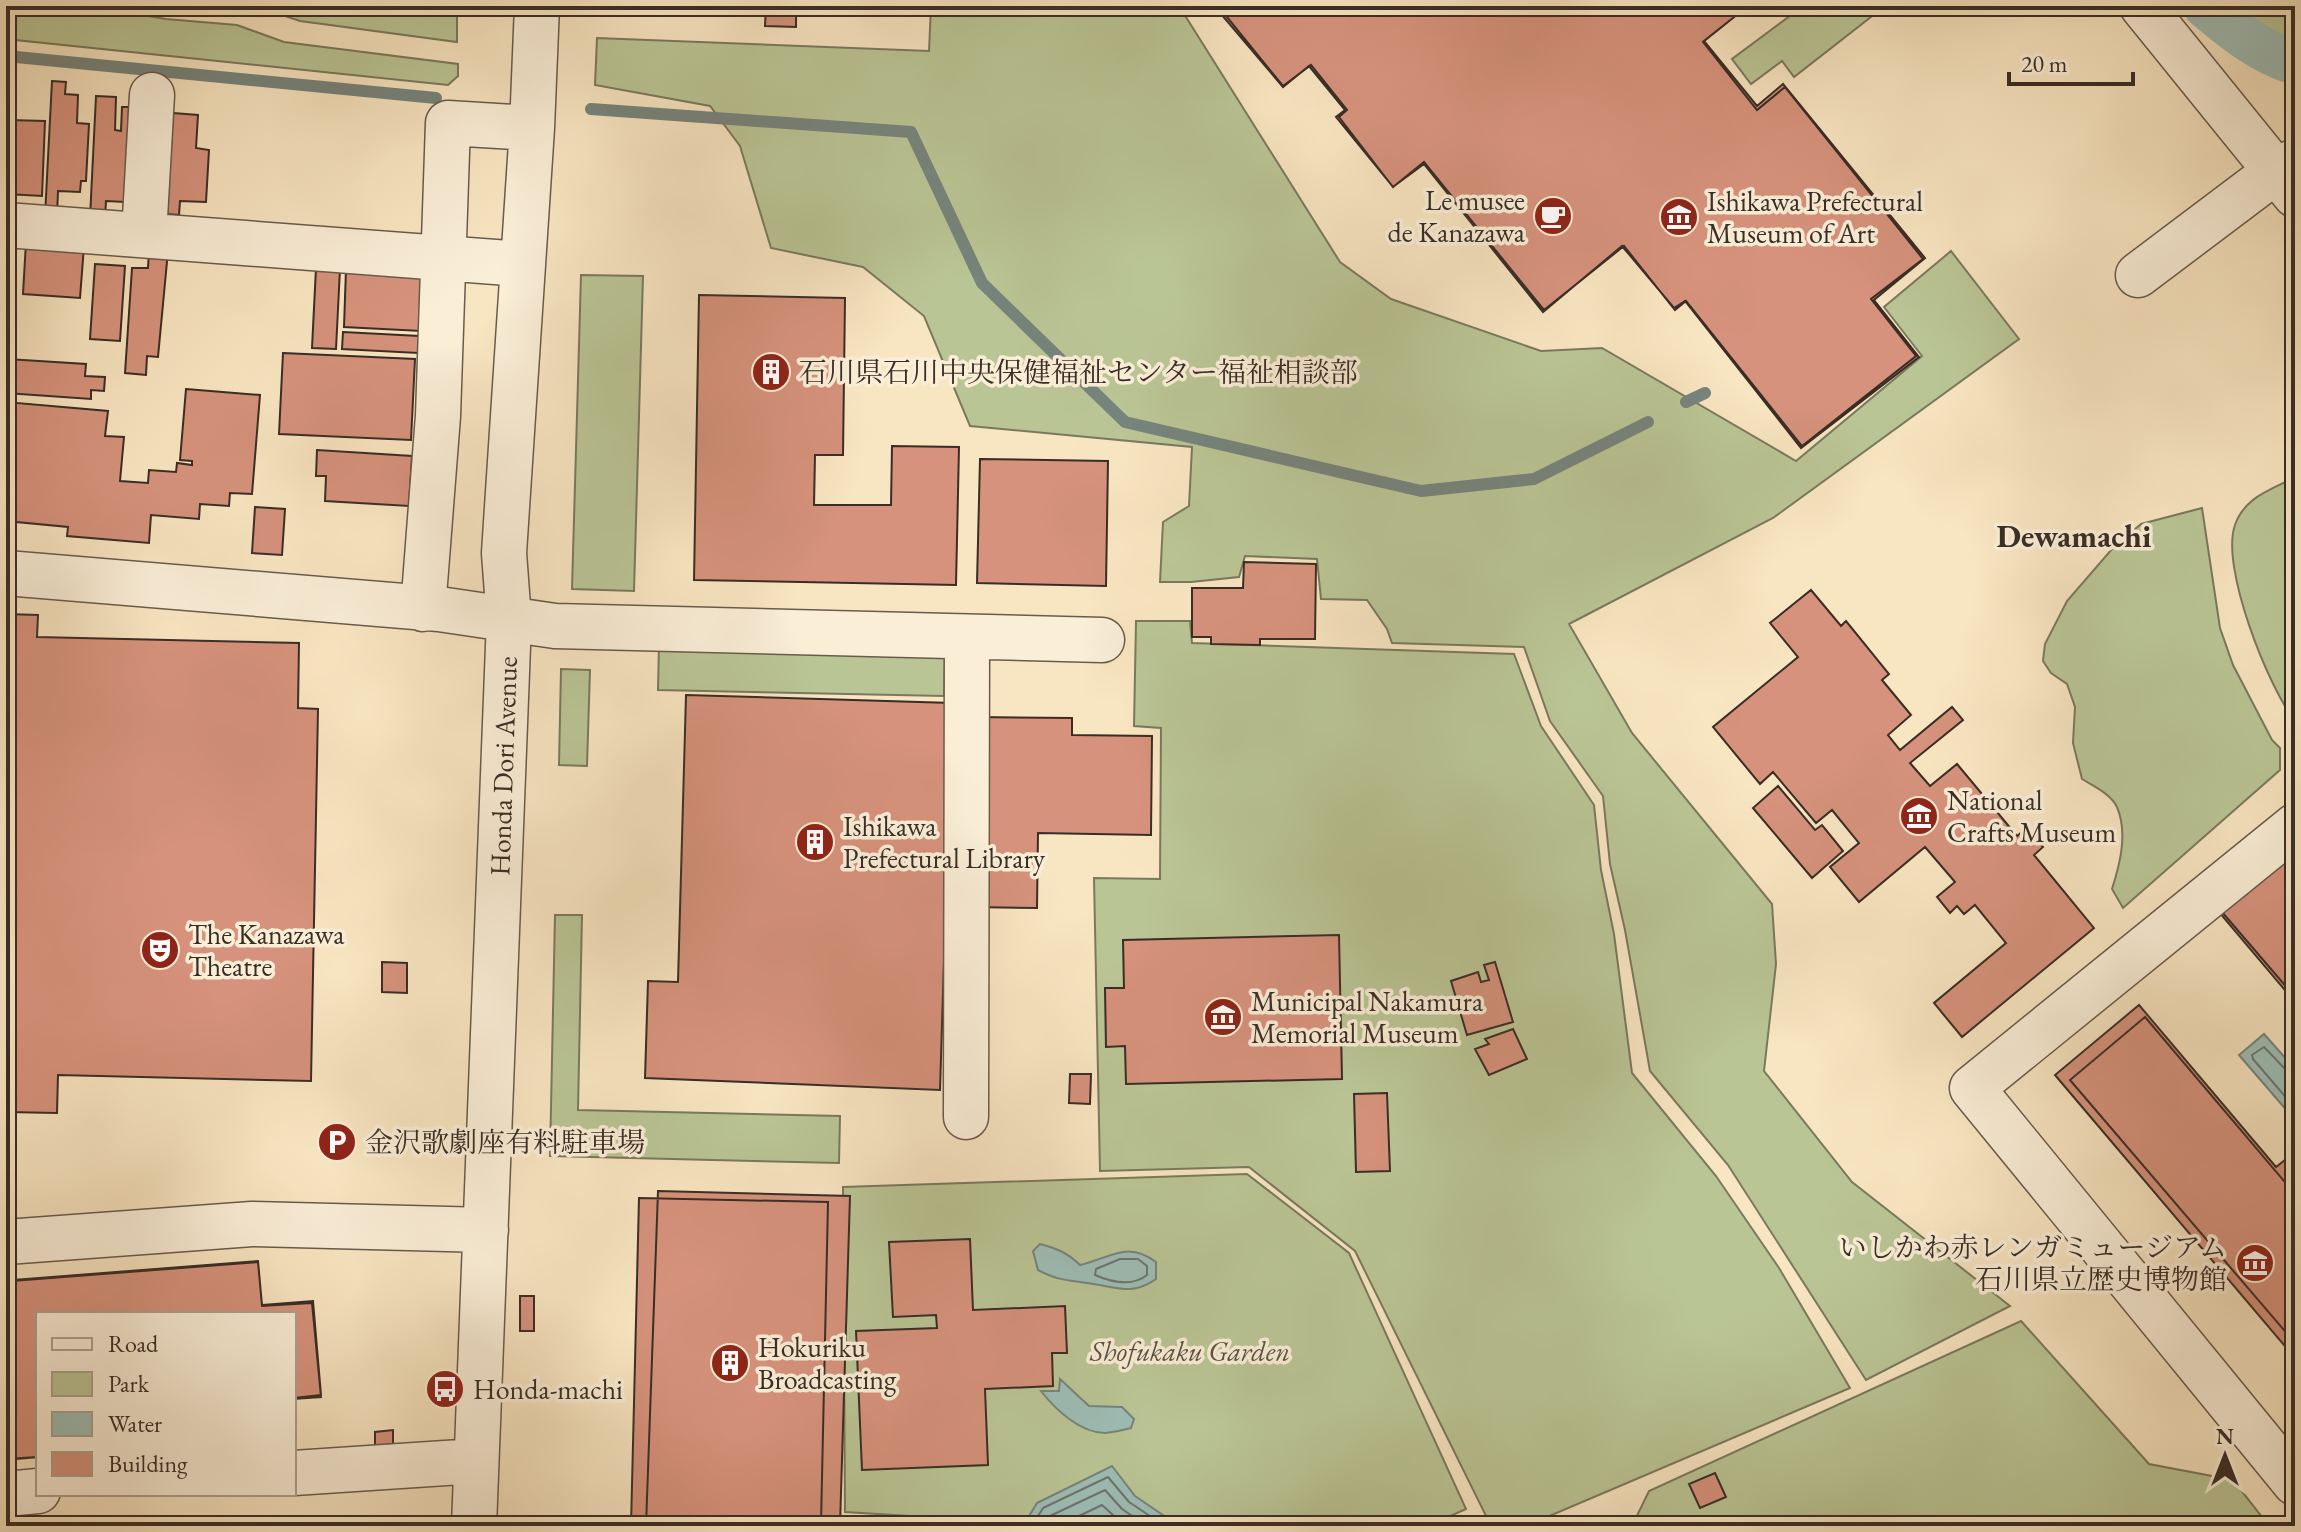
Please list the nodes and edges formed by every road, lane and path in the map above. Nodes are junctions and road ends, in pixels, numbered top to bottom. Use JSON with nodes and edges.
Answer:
{"nodes":[{"id":1,"x":537,"y":6,"type":"edge"},
{"id":2,"x":2142,"y":6,"type":"edge"},
{"id":3,"x":152,"y":95,"type":"dead end"},
{"id":4,"x":532,"y":128,"type":"junction"},
{"id":5,"x":2289,"y":175,"type":"edge"},
{"id":6,"x":6,"y":225,"type":"edge"},
{"id":7,"x":144,"y":235,"type":"junction"},
{"id":8,"x":444,"y":258,"type":"junction"},
{"id":9,"x":522,"y":264,"type":"junction"},
{"id":10,"x":2138,"y":275,"type":"dead end"},
{"id":11,"x":6,"y":573,"type":"edge"},
{"id":12,"x":423,"y":609,"type":"junction"},
{"id":13,"x":509,"y":620,"type":"junction"},
{"id":14,"x":967,"y":638,"type":"junction"},
{"id":15,"x":1102,"y":640,"type":"dead end"},
{"id":16,"x":2295,"y":826,"type":"edge"},
{"id":17,"x":966,"y":1117,"type":"dead end"},
{"id":18,"x":486,"y":1230,"type":"junction"},
{"id":19,"x":6,"y":1242,"type":"edge"},
{"id":20,"x":476,"y":1461,"type":"junction"},
{"id":21,"x":296,"y":1473,"type":"edge"},
{"id":22,"x":2295,"y":1483,"type":"edge"},
{"id":23,"x":36,"y":1491,"type":"edge"},
{"id":24,"x":6,"y":1494,"type":"edge"},
{"id":25,"x":474,"y":1526,"type":"edge"}],
"edges":[{"from":1,"to":4,"type":"street","name":"Honda Dori Avenue"},
{"from":2,"to":5,"type":"street"},
{"from":3,"to":7,"type":"street"},
{"from":4,"to":8,"type":"street"},
{"from":4,"to":9,"type":"street","name":"Honda Dori Avenue"},
{"from":5,"to":10,"type":"street"},
{"from":6,"to":7,"type":"street"},
{"from":7,"to":8,"type":"street"},
{"from":8,"to":9,"type":"street"},
{"from":8,"to":12,"type":"street"},
{"from":9,"to":13,"type":"street","name":"Honda Dori Avenue"},
{"from":11,"to":12,"type":"street"},
{"from":12,"to":13,"type":"street"},
{"from":13,"to":14,"type":"street"},
{"from":13,"to":18,"type":"street","name":"Honda Dori Avenue"},
{"from":14,"to":15,"type":"street"},
{"from":14,"to":17,"type":"street"},
{"from":16,"to":22,"type":"street"},
{"from":18,"to":19,"type":"street"},
{"from":18,"to":20,"type":"street","name":"Honda Dori Avenue"},
{"from":20,"to":21,"type":"street"},
{"from":20,"to":25,"type":"street","name":"Honda Dori Avenue"},
{"from":23,"to":24,"type":"street"}]}
